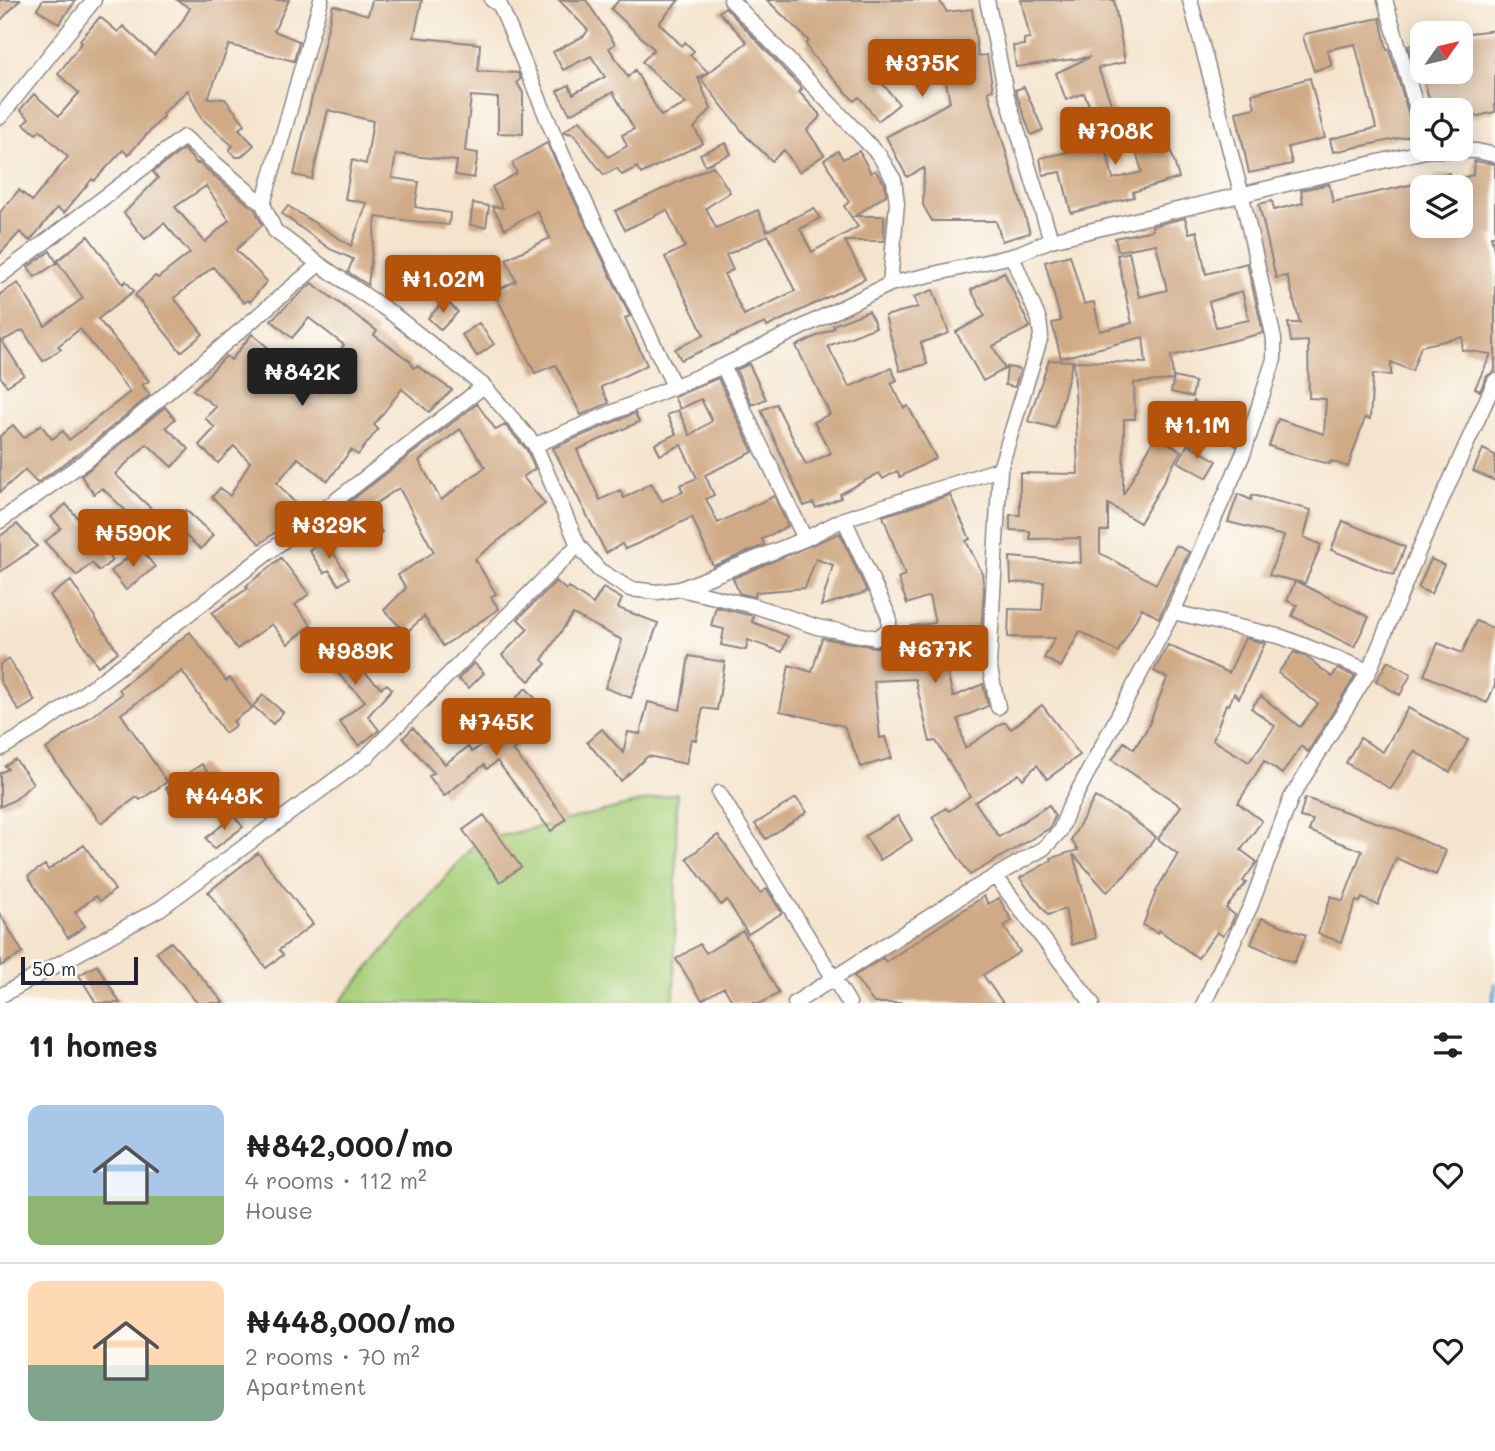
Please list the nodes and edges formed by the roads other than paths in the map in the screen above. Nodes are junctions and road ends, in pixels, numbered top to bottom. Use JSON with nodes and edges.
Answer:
{"nodes":[{"id":1,"x":94,"y":0,"type":"edge"},
{"id":2,"x":321,"y":0,"type":"edge"},
{"id":3,"x":731,"y":0,"type":"edge"},
{"id":4,"x":987,"y":0,"type":"edge"},
{"id":5,"x":1190,"y":0,"type":"edge"},
{"id":6,"x":1385,"y":0,"type":"edge"},
{"id":7,"x":498,"y":2,"type":"edge"},
{"id":8,"x":1414,"y":98,"type":"edge"},
{"id":9,"x":0,"y":117,"type":"edge"},
{"id":10,"x":1473,"y":151,"type":"edge"},
{"id":11,"x":1410,"y":154,"type":"edge"},
{"id":12,"x":1495,"y":155,"type":"edge"},
{"id":13,"x":1242,"y":196,"type":"junction"},
{"id":14,"x":263,"y":204,"type":"junction"},
{"id":15,"x":1051,"y":240,"type":"junction"},
{"id":16,"x":1012,"y":256,"type":"junction"},
{"id":17,"x":319,"y":264,"type":"junction"},
{"id":18,"x":0,"y":276,"type":"edge"},
{"id":19,"x":890,"y":284,"type":"junction"},
{"id":20,"x":723,"y":366,"type":"junction"},
{"id":21,"x":1495,"y":381,"type":"edge"},
{"id":22,"x":484,"y":386,"type":"junction"},
{"id":23,"x":674,"y":386,"type":"junction"},
{"id":24,"x":535,"y":445,"type":"junction"},
{"id":25,"x":1000,"y":469,"type":"junction"},
{"id":26,"x":844,"y":519,"type":"junction"},
{"id":27,"x":0,"y":521,"type":"edge"},
{"id":28,"x":805,"y":540,"type":"junction"},
{"id":29,"x":578,"y":545,"type":"junction"},
{"id":30,"x":680,"y":589,"type":"junction"},
{"id":31,"x":1173,"y":612,"type":"junction"},
{"id":32,"x":1369,"y":671,"type":"junction"},
{"id":33,"x":998,"y":707,"type":"dead end"},
{"id":34,"x":0,"y":749,"type":"edge"},
{"id":35,"x":719,"y":793,"type":"dead end"},
{"id":36,"x":996,"y":877,"type":"junction"},
{"id":37,"x":832,"y":977,"type":"junction"},
{"id":38,"x":0,"y":996,"type":"edge"},
{"id":39,"x":795,"y":1003,"type":"edge"},
{"id":40,"x":849,"y":1003,"type":"edge"},
{"id":41,"x":1092,"y":1003,"type":"edge"},
{"id":42,"x":1204,"y":1003,"type":"edge"}],
"edges":[{"from":1,"to":9,"type":"street"},
{"from":2,"to":14,"type":"street"},
{"from":3,"to":19,"type":"street"},
{"from":4,"to":15,"type":"street"},
{"from":5,"to":13,"type":"street"},
{"from":6,"to":8,"type":"street"},
{"from":7,"to":23,"type":"street"},
{"from":10,"to":12,"type":"street"},
{"from":11,"to":13,"type":"street"},
{"from":13,"to":15,"type":"street"},
{"from":13,"to":31,"type":"street"},
{"from":14,"to":17,"type":"street"},
{"from":14,"to":18,"type":"street"},
{"from":15,"to":16,"type":"street"},
{"from":16,"to":19,"type":"street"},
{"from":16,"to":25,"type":"street"},
{"from":17,"to":22,"type":"street"},
{"from":17,"to":27,"type":"street"},
{"from":19,"to":20,"type":"street"},
{"from":20,"to":23,"type":"street"},
{"from":20,"to":28,"type":"street"},
{"from":21,"to":32,"type":"street"},
{"from":22,"to":24,"type":"street"},
{"from":22,"to":34,"type":"street"},
{"from":23,"to":24,"type":"street"},
{"from":24,"to":29,"type":"street"},
{"from":25,"to":26,"type":"street"},
{"from":25,"to":33,"type":"street"},
{"from":26,"to":28,"type":"street"},
{"from":26,"to":30,"type":"street"},
{"from":28,"to":30,"type":"street"},
{"from":29,"to":30,"type":"street"},
{"from":29,"to":38,"type":"street"},
{"from":31,"to":32,"type":"street"},
{"from":31,"to":36,"type":"street"},
{"from":32,"to":42,"type":"street"},
{"from":35,"to":37,"type":"street"},
{"from":36,"to":37,"type":"street"},
{"from":36,"to":41,"type":"street"},
{"from":37,"to":39,"type":"street"},
{"from":37,"to":40,"type":"street"}]}
